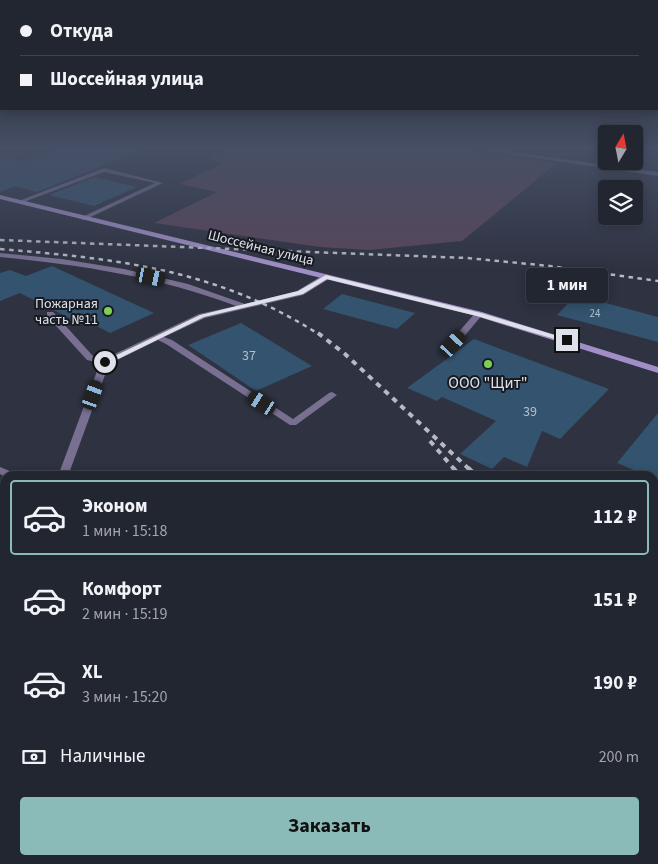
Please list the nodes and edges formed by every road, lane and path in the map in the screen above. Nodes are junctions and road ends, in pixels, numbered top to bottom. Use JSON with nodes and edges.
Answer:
{"nodes":[{"id":1,"x":53,"y":189,"type":"edge"},
{"id":2,"x":146,"y":189,"type":"edge"},
{"id":3,"x":0,"y":197,"type":"edge"},
{"id":4,"x":19,"y":202,"type":"junction"},
{"id":5,"x":84,"y":218,"type":"junction"},
{"id":6,"x":0,"y":255,"type":"edge"},
{"id":7,"x":326,"y":277,"type":"junction"},
{"id":8,"x":244,"y":306,"type":"junction"},
{"id":9,"x":50,"y":314,"type":"dead end"},
{"id":10,"x":479,"y":314,"type":"junction"},
{"id":11,"x":157,"y":337,"type":"junction"},
{"id":12,"x":453,"y":344,"type":"dead end"},
{"id":13,"x":105,"y":362,"type":"junction"},
{"id":14,"x":658,"y":370,"type":"edge"},
{"id":15,"x":332,"y":395,"type":"dead end"},
{"id":16,"x":65,"y":471,"type":"edge"}],
"edges":[{"from":1,"to":4,"type":"street"},
{"from":2,"to":5,"type":"street"},
{"from":3,"to":4,"type":"main road","name":"Шоссейная улица"},
{"from":4,"to":5,"type":"main road","name":"Шоссейная улица"},
{"from":5,"to":7,"type":"main road","name":"Шоссейная улица"},
{"from":6,"to":8,"type":"street"},
{"from":7,"to":8,"type":"street"},
{"from":7,"to":10,"type":"main road","name":"Шоссейная улица"},
{"from":8,"to":11,"type":"street"},
{"from":9,"to":13,"type":"street"},
{"from":10,"to":12,"type":"street"},
{"from":10,"to":14,"type":"main road","name":"Шоссейная улица"},
{"from":11,"to":13,"type":"street"},
{"from":11,"to":15,"type":"street"},
{"from":13,"to":16,"type":"street"}]}
